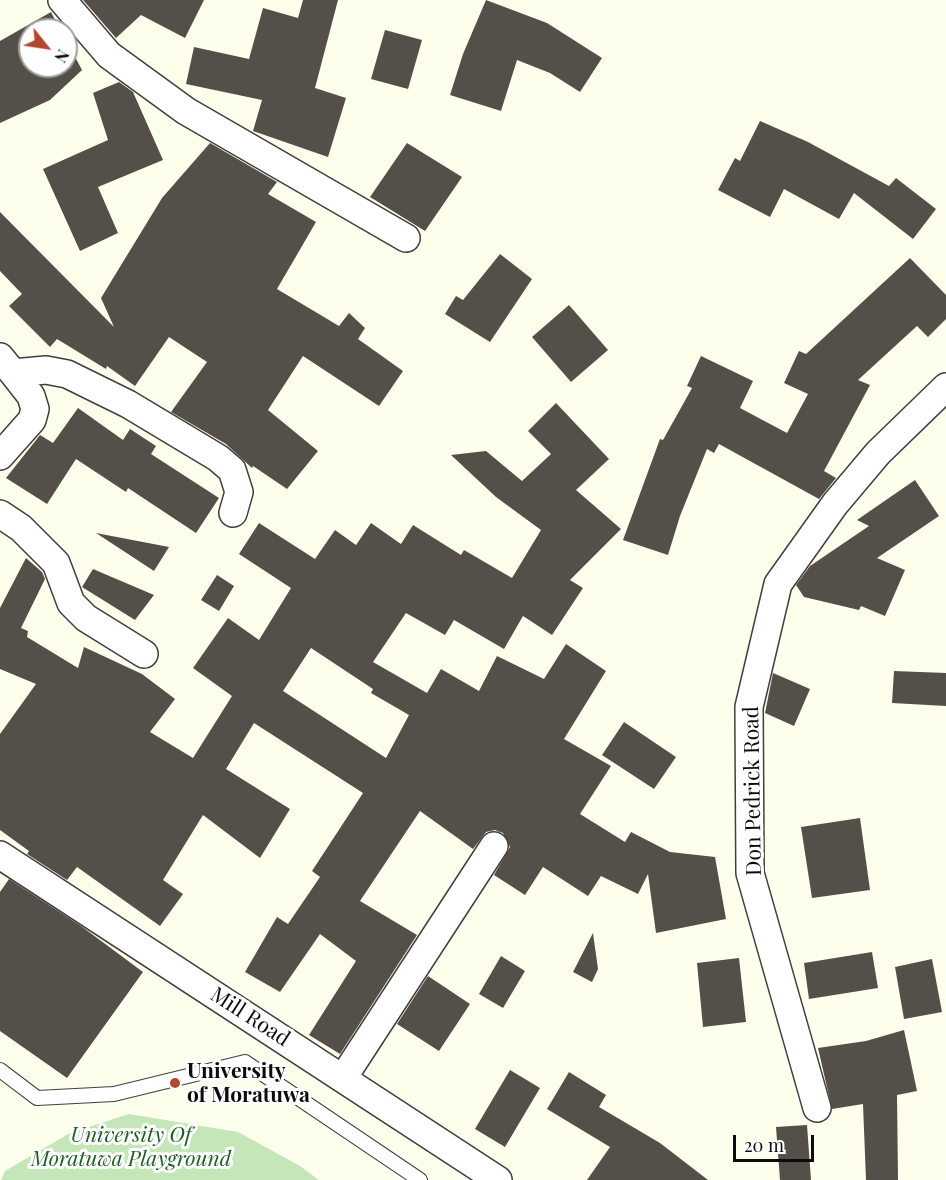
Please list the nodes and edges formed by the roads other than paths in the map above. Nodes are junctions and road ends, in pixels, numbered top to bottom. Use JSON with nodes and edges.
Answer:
{"nodes":[{"id":1,"x":62,"y":0,"type":"edge"},
{"id":2,"x":406,"y":238,"type":"dead end"},
{"id":3,"x":7,"y":365,"type":"edge"},
{"id":4,"x":946,"y":387,"type":"edge"},
{"id":5,"x":0,"y":456,"type":"edge"},
{"id":6,"x":233,"y":513,"type":"dead end"},
{"id":7,"x":0,"y":514,"type":"edge"},
{"id":8,"x":144,"y":654,"type":"dead end"},
{"id":9,"x":494,"y":846,"type":"dead end"},
{"id":10,"x":0,"y":855,"type":"edge"},
{"id":11,"x":0,"y":1070,"type":"edge"},
{"id":12,"x":343,"y":1078,"type":"junction"},
{"id":13,"x":817,"y":1108,"type":"dead end"},
{"id":14,"x":420,"y":1180,"type":"edge"},
{"id":15,"x":498,"y":1180,"type":"edge"}],
"edges":[{"from":1,"to":2,"type":"street"},
{"from":3,"to":5,"type":"street"},
{"from":3,"to":6,"type":"street"},
{"from":4,"to":13,"type":"street","name":"Don Pedrick Road"},
{"from":7,"to":8,"type":"street"},
{"from":9,"to":12,"type":"street"},
{"from":10,"to":12,"type":"street","name":"Mill Road"},
{"from":11,"to":14,"type":"lane"},
{"from":12,"to":15,"type":"street","name":"Mill Road"}]}
